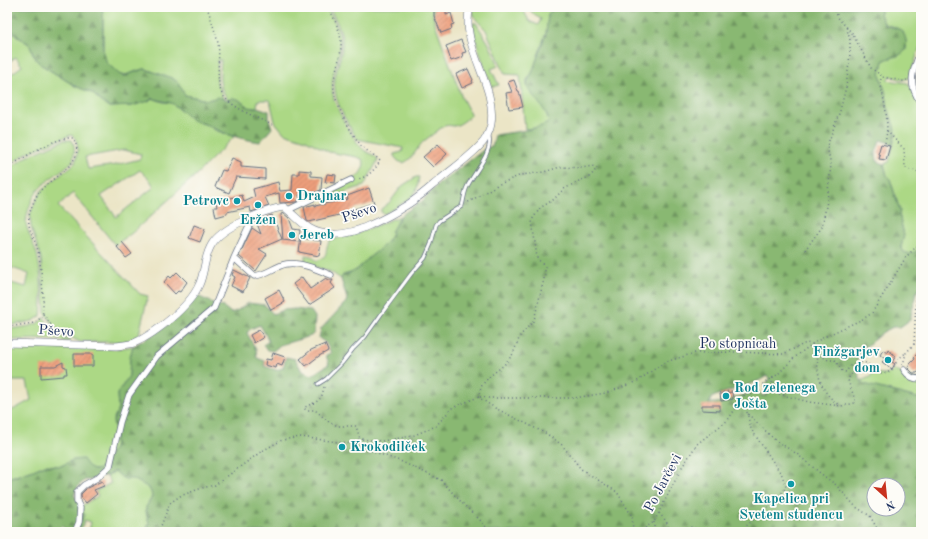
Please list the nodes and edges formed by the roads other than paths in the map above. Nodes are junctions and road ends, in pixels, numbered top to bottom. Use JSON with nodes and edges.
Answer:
{"nodes":[{"id":1,"x":468,"y":9,"type":"edge"},
{"id":2,"x":921,"y":50,"type":"edge"},
{"id":3,"x":921,"y":103,"type":"edge"},
{"id":4,"x":488,"y":134,"type":"junction"},
{"id":5,"x":351,"y":180,"type":"road end"},
{"id":6,"x":288,"y":210,"type":"junction"},
{"id":7,"x":253,"y":217,"type":"junction"},
{"id":8,"x":234,"y":258,"type":"junction"},
{"id":9,"x":331,"y":275,"type":"dead end"},
{"id":10,"x":7,"y":342,"type":"edge"},
{"id":11,"x":904,"y":370,"type":"road end"},
{"id":12,"x":921,"y":379,"type":"edge"},
{"id":13,"x":318,"y":384,"type":"dead end"},
{"id":14,"x":75,"y":532,"type":"edge"}],
"edges":[{"from":1,"to":4,"type":"street","name":"Pševo"},
{"from":2,"to":3,"type":"street"},
{"from":4,"to":6,"type":"street","name":"Pševo"},
{"from":4,"to":13,"type":"lane"},
{"from":5,"to":6,"type":"street"},
{"from":6,"to":7,"type":"street","name":"Pševo"},
{"from":7,"to":8,"type":"street"},
{"from":7,"to":10,"type":"street","name":"Pševo"},
{"from":8,"to":9,"type":"street"},
{"from":8,"to":14,"type":"street"},
{"from":11,"to":12,"type":"street"}]}
